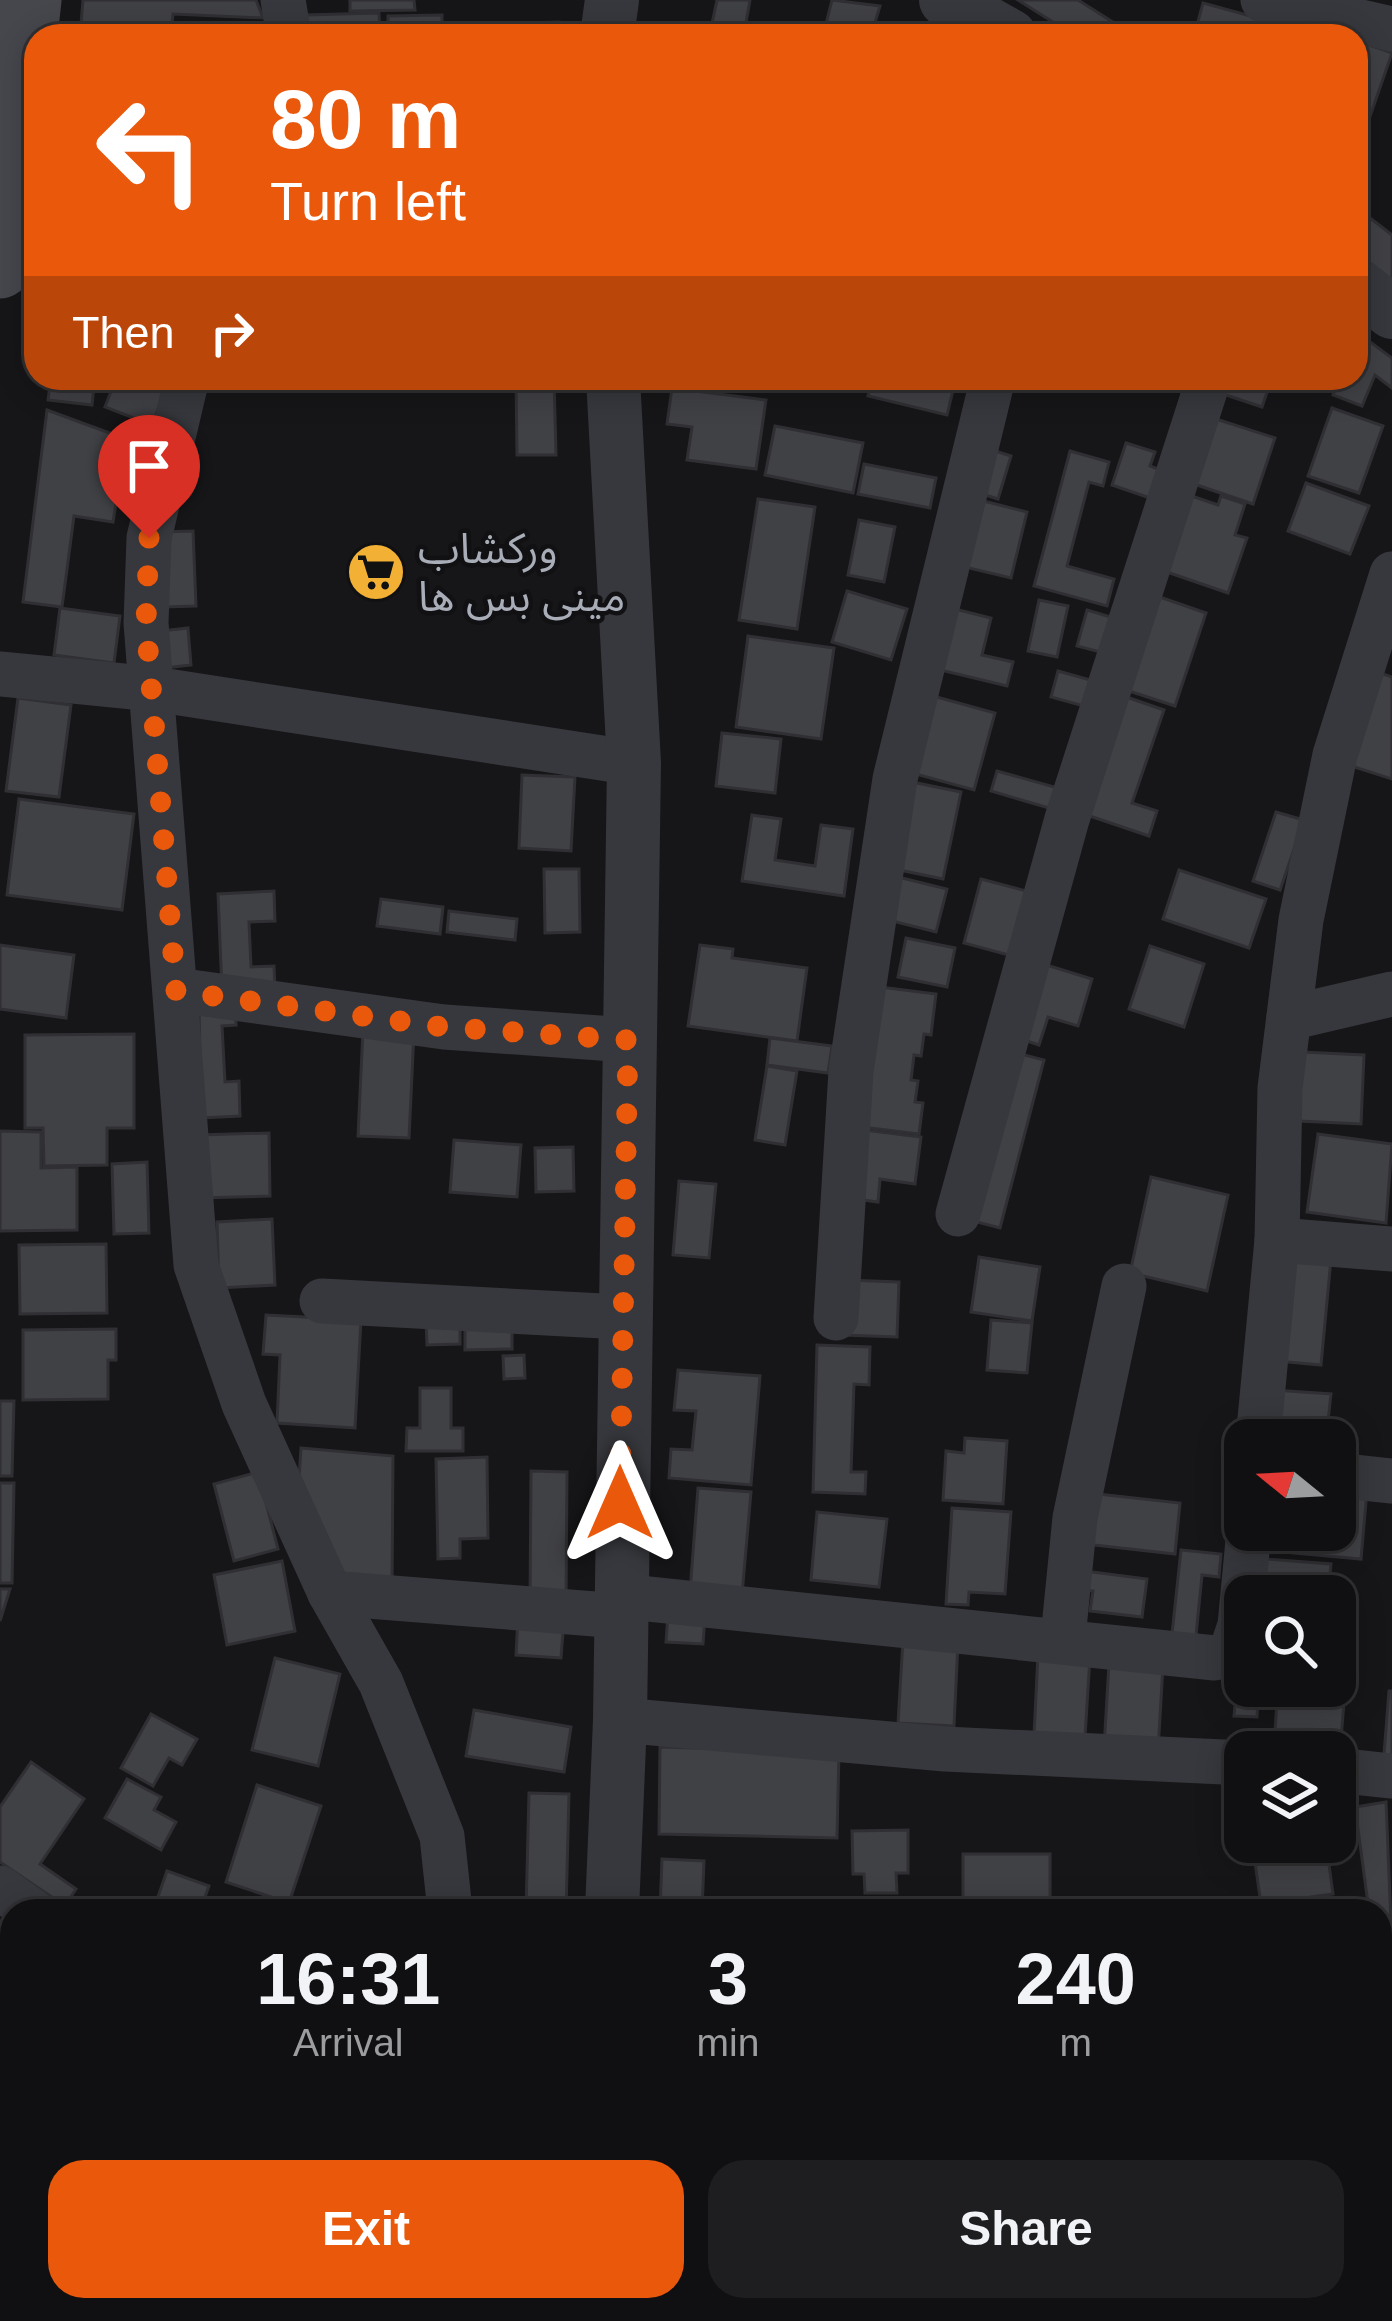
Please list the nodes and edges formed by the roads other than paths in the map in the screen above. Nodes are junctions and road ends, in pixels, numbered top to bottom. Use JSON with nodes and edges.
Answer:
{"nodes":[{"id":1,"x":946,"y":0,"type":"edge"},
{"id":2,"x":1263,"y":0,"type":"edge"},
{"id":3,"x":989,"y":24,"type":"edge"},
{"id":4,"x":1392,"y":29,"type":"edge"},
{"id":5,"x":24,"y":53,"type":"edge"},
{"id":6,"x":0,"y":267,"type":"edge"},
{"id":7,"x":1368,"y":293,"type":"edge"},
{"id":8,"x":1392,"y":312,"type":"edge"},
{"id":9,"x":184,"y":390,"type":"edge"},
{"id":10,"x":614,"y":390,"type":"edge"},
{"id":11,"x":990,"y":390,"type":"edge"},
{"id":12,"x":1205,"y":390,"type":"edge"},
{"id":13,"x":1392,"y":574,"type":"edge"},
{"id":14,"x":0,"y":674,"type":"edge"},
{"id":15,"x":154,"y":689,"type":"junction"},
{"id":16,"x":634,"y":763,"type":"junction"},
{"id":17,"x":176,"y":991,"type":"junction"},
{"id":18,"x":1392,"y":994,"type":"edge"},
{"id":19,"x":1289,"y":1018,"type":"junction"},
{"id":20,"x":628,"y":1040,"type":"junction"},
{"id":21,"x":958,"y":1214,"type":"dead end"},
{"id":22,"x":1277,"y":1240,"type":"junction"},
{"id":23,"x":1392,"y":1249,"type":"edge"},
{"id":24,"x":1124,"y":1286,"type":"dead end"},
{"id":25,"x":322,"y":1301,"type":"dead end"},
{"id":26,"x":622,"y":1317,"type":"junction"},
{"id":27,"x":836,"y":1318,"type":"dead end"},
{"id":28,"x":1260,"y":1419,"type":"edge"},
{"id":29,"x":1356,"y":1477,"type":"edge"},
{"id":30,"x":1392,"y":1481,"type":"edge"},
{"id":31,"x":1247,"y":1551,"type":"edge"},
{"id":32,"x":331,"y":1593,"type":"junction"},
{"id":33,"x":620,"y":1606,"type":"junction"},
{"id":34,"x":1063,"y":1638,"type":"junction"},
{"id":35,"x":620,"y":1720,"type":"junction"},
{"id":36,"x":1224,"y":1762,"type":"edge"},
{"id":37,"x":1356,"y":1772,"type":"edge"},
{"id":38,"x":1392,"y":1776,"type":"edge"},
{"id":39,"x":449,"y":1899,"type":"edge"},
{"id":40,"x":613,"y":1899,"type":"edge"}],
"edges":[{"from":1,"to":3,"type":"street"},
{"from":2,"to":4,"type":"street"},
{"from":5,"to":6,"type":"main road"},
{"from":7,"to":8,"type":"street"},
{"from":9,"to":15,"type":"street"},
{"from":10,"to":16,"type":"street"},
{"from":11,"to":27,"type":"street"},
{"from":12,"to":21,"type":"street"},
{"from":13,"to":19,"type":"street"},
{"from":14,"to":15,"type":"street"},
{"from":15,"to":16,"type":"street"},
{"from":15,"to":17,"type":"street"},
{"from":16,"to":20,"type":"street"},
{"from":17,"to":20,"type":"street"},
{"from":17,"to":32,"type":"street"},
{"from":18,"to":19,"type":"street"},
{"from":19,"to":22,"type":"street"},
{"from":20,"to":26,"type":"street"},
{"from":22,"to":23,"type":"street"},
{"from":22,"to":28,"type":"street"},
{"from":24,"to":34,"type":"street"},
{"from":25,"to":26,"type":"street"},
{"from":26,"to":33,"type":"street"},
{"from":29,"to":30,"type":"street"},
{"from":31,"to":34,"type":"street"},
{"from":32,"to":33,"type":"street"},
{"from":32,"to":39,"type":"street"},
{"from":33,"to":34,"type":"street"},
{"from":33,"to":35,"type":"street"},
{"from":35,"to":36,"type":"street"},
{"from":35,"to":40,"type":"street"},
{"from":37,"to":38,"type":"street"}]}
